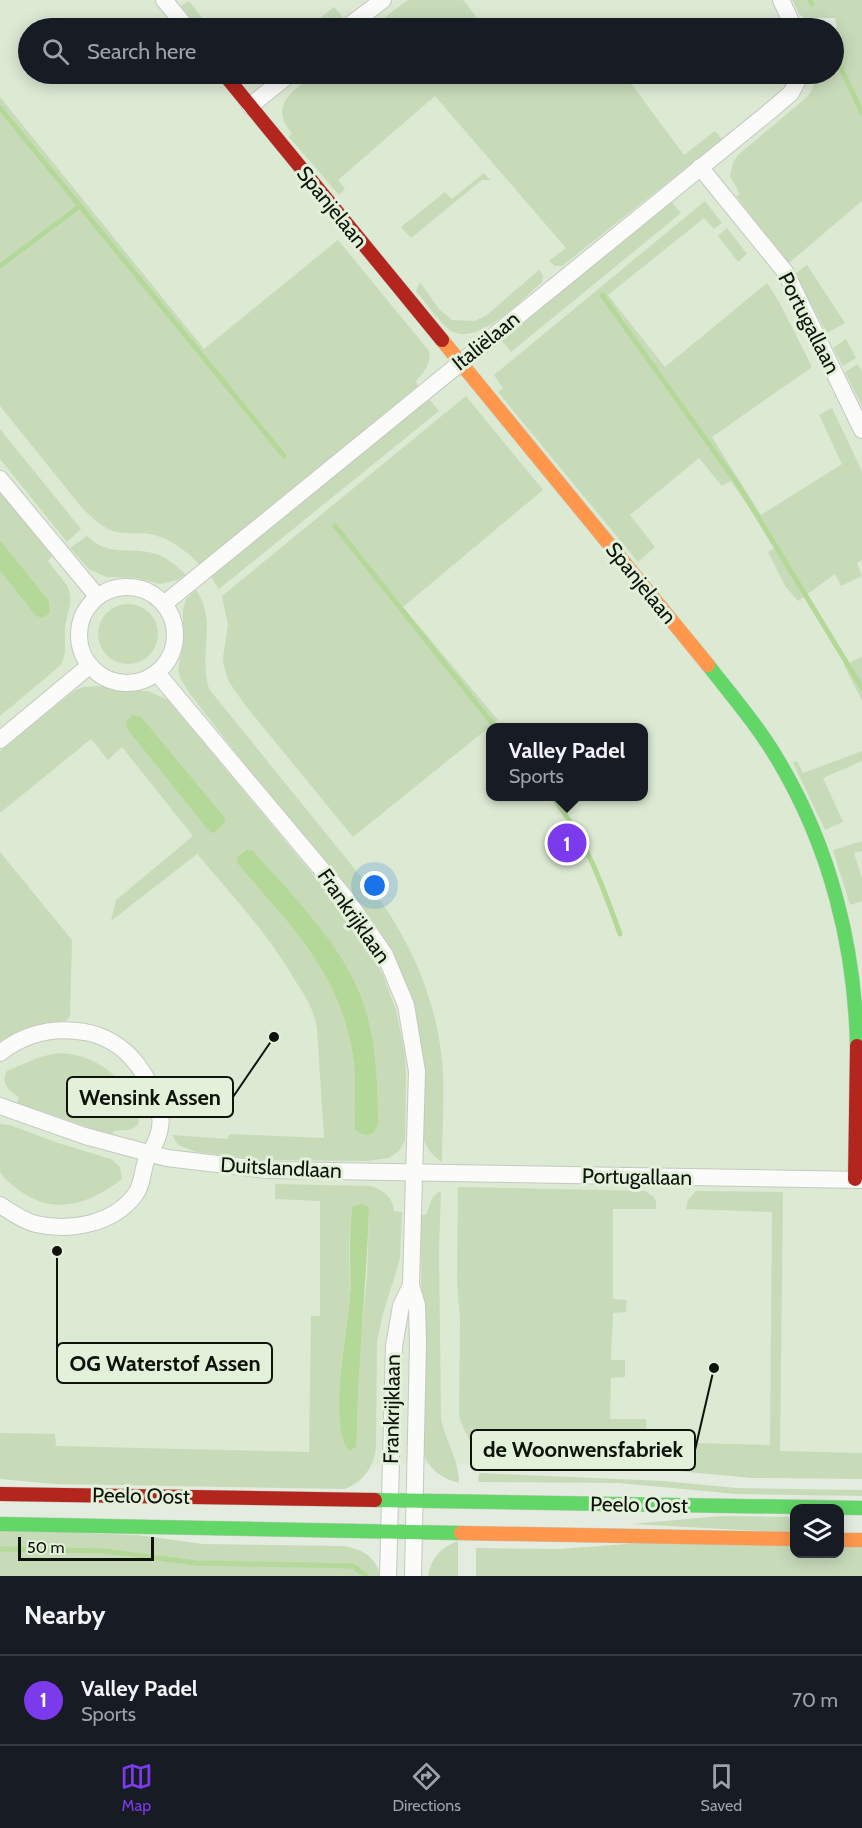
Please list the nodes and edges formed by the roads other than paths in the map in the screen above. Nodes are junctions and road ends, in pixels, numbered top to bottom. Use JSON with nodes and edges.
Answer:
{"nodes":[{"id":1,"x":164,"y":0,"type":"edge"},
{"id":2,"x":383,"y":0,"type":"edge"},
{"id":3,"x":781,"y":0,"type":"edge"},
{"id":4,"x":179,"y":18,"type":"edge"},
{"id":5,"x":359,"y":18,"type":"edge"},
{"id":6,"x":789,"y":18,"type":"edge"},
{"id":7,"x":232,"y":84,"type":"edge"},
{"id":8,"x":278,"y":84,"type":"edge"},
{"id":9,"x":796,"y":84,"type":"edge"},
{"id":10,"x":250,"y":106,"type":"junction"},
{"id":11,"x":700,"y":167,"type":"junction"},
{"id":12,"x":459,"y":363,"type":"junction"},
{"id":13,"x":862,"y":430,"type":"edge"},
{"id":14,"x":0,"y":479,"type":"edge"},
{"id":15,"x":98,"y":596,"type":"junction"},
{"id":16,"x":164,"y":604,"type":"junction"},
{"id":17,"x":89,"y":666,"type":"junction"},
{"id":18,"x":157,"y":673,"type":"junction"},
{"id":19,"x":0,"y":740,"type":"edge"},
{"id":20,"x":0,"y":1053,"type":"edge"},
{"id":21,"x":0,"y":1106,"type":"edge"},
{"id":22,"x":150,"y":1153,"type":"junction"},
{"id":23,"x":413,"y":1173,"type":"junction"},
{"id":24,"x":859,"y":1180,"type":"edge"},
{"id":25,"x":0,"y":1205,"type":"edge"},
{"id":26,"x":411,"y":1285,"type":"junction"},
{"id":27,"x":0,"y":1494,"type":"edge"},
{"id":28,"x":391,"y":1500,"type":"junction"},
{"id":29,"x":416,"y":1501,"type":"junction"},
{"id":30,"x":862,"y":1508,"type":"edge"},
{"id":31,"x":0,"y":1524,"type":"edge"},
{"id":32,"x":388,"y":1532,"type":"junction"},
{"id":33,"x":414,"y":1532,"type":"junction"},
{"id":34,"x":790,"y":1539,"type":"edge"},
{"id":35,"x":844,"y":1540,"type":"edge"},
{"id":36,"x":862,"y":1540,"type":"edge"},
{"id":37,"x":388,"y":1576,"type":"edge"},
{"id":38,"x":413,"y":1576,"type":"edge"}],
"edges":[{"from":1,"to":4,"type":"street"},
{"from":2,"to":5,"type":"street"},
{"from":3,"to":6,"type":"street"},
{"from":7,"to":10,"type":"main road","name":"Spanjelaan"},
{"from":8,"to":10,"type":"street"},
{"from":9,"to":11,"type":"street","name":"Italiëlaan"},
{"from":10,"to":12,"type":"main road","name":"Spanjelaan"},
{"from":11,"to":12,"type":"street","name":"Italiëlaan"},
{"from":11,"to":13,"type":"street","name":"Portugallaan"},
{"from":12,"to":16,"type":"street","name":"Italiëlaan"},
{"from":12,"to":24,"type":"main road","name":"Spanjelaan"},
{"from":14,"to":15,"type":"street"},
{"from":15,"to":16,"type":"street"},
{"from":15,"to":17,"type":"street"},
{"from":16,"to":18,"type":"street"},
{"from":17,"to":18,"type":"street"},
{"from":17,"to":19,"type":"street"},
{"from":18,"to":23,"type":"street","name":"Frankrijklaan"},
{"from":20,"to":22,"type":"street"},
{"from":21,"to":22,"type":"street","name":"Duitslandlaan"},
{"from":22,"to":23,"type":"street","name":"Duitslandlaan"},
{"from":22,"to":25,"type":"street"},
{"from":23,"to":24,"type":"street","name":"Portugallaan"},
{"from":23,"to":26,"type":"street","name":"Frankrijklaan"},
{"from":26,"to":28,"type":"street","name":"Frankrijklaan"},
{"from":26,"to":29,"type":"street","name":"Frankrijklaan"},
{"from":27,"to":28,"type":"main road","name":"Peelo Oost"},
{"from":28,"to":29,"type":"main road","name":"Peelo Oost"},
{"from":28,"to":32,"type":"street"},
{"from":29,"to":30,"type":"main road","name":"Peelo Oost"},
{"from":29,"to":33,"type":"street"},
{"from":31,"to":32,"type":"main road","name":"Peelo Oost"},
{"from":32,"to":33,"type":"main road","name":"Peelo Oost"},
{"from":32,"to":37,"type":"street"},
{"from":33,"to":34,"type":"main road","name":"Peelo Oost"},
{"from":33,"to":38,"type":"street"},
{"from":35,"to":36,"type":"main road"}]}
